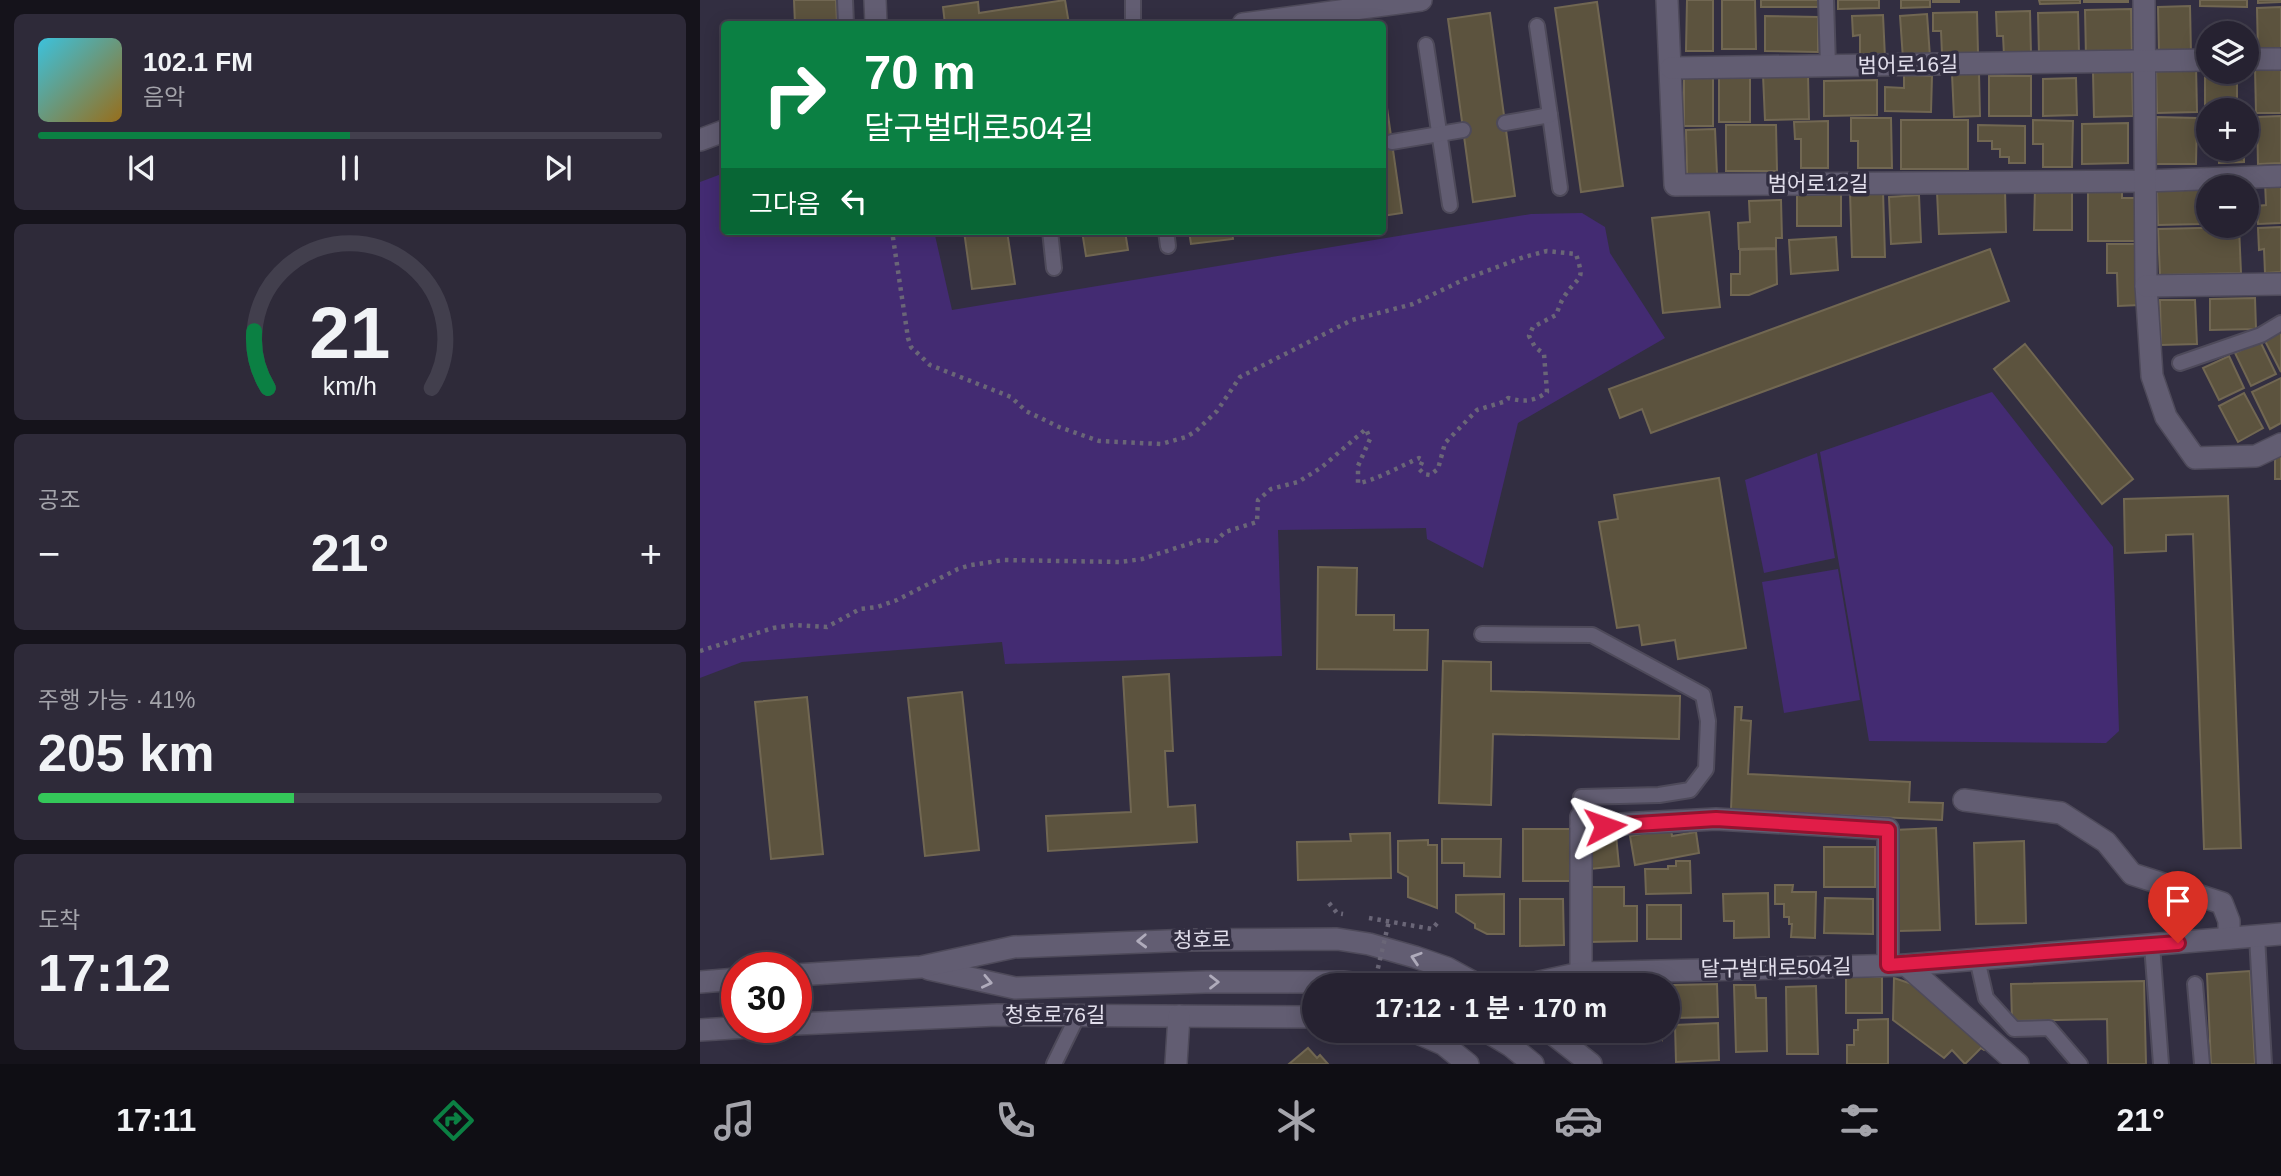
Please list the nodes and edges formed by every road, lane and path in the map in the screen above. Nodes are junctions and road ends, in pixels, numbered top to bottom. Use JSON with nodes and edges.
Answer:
{"nodes":[{"id":1,"x":845,"y":0,"type":"edge"},
{"id":2,"x":875,"y":0,"type":"edge"},
{"id":3,"x":1133,"y":0,"type":"edge"},
{"id":4,"x":1421,"y":0,"type":"edge"},
{"id":5,"x":1667,"y":0,"type":"edge"},
{"id":6,"x":1826,"y":0,"type":"edge"},
{"id":7,"x":2144,"y":0,"type":"edge"},
{"id":8,"x":1306,"y":8,"type":"edge"},
{"id":9,"x":846,"y":21,"type":"edge"},
{"id":10,"x":876,"y":21,"type":"edge"},
{"id":11,"x":1133,"y":21,"type":"edge"},
{"id":12,"x":1260,"y":21,"type":"edge"},
{"id":13,"x":1537,"y":26,"type":"dead end"},
{"id":14,"x":1426,"y":45,"type":"dead end"},
{"id":15,"x":2259,"y":59,"type":"edge"},
{"id":16,"x":2281,"y":59,"type":"edge"},
{"id":17,"x":2196,"y":60,"type":"edge"},
{"id":18,"x":2144,"y":61,"type":"junction"},
{"id":19,"x":1828,"y":66,"type":"junction"},
{"id":20,"x":1671,"y":68,"type":"junction"},
{"id":21,"x":1550,"y":115,"type":"junction"},
{"id":22,"x":1505,"y":123,"type":"dead end"},
{"id":23,"x":1463,"y":130,"type":"dead end"},
{"id":24,"x":721,"y":132,"type":"edge"},
{"id":25,"x":1440,"y":134,"type":"junction"},
{"id":26,"x":700,"y":140,"type":"edge"},
{"id":27,"x":1392,"y":142,"type":"dead end"},
{"id":28,"x":2281,"y":176,"type":"edge"},
{"id":29,"x":2146,"y":181,"type":"junction"},
{"id":30,"x":1560,"y":188,"type":"dead end"},
{"id":31,"x":1450,"y":205,"type":"dead end"},
{"id":32,"x":893,"y":235,"type":"edge"},
{"id":33,"x":1050,"y":235,"type":"edge"},
{"id":34,"x":1054,"y":268,"type":"dead end"},
{"id":35,"x":2281,"y":284,"type":"edge"},
{"id":36,"x":2146,"y":286,"type":"junction"},
{"id":37,"x":2281,"y":323,"type":"edge"},
{"id":38,"x":2180,"y":363,"type":"dead end"},
{"id":39,"x":2281,"y":444,"type":"edge"},
{"id":40,"x":1482,"y":634,"type":"dead end"},
{"id":41,"x":700,"y":650,"type":"edge"},
{"id":42,"x":1964,"y":800,"type":"dead end"},
{"id":43,"x":1581,"y":822,"type":"junction"},
{"id":44,"x":1329,"y":903,"type":"dead end"},
{"id":45,"x":1336,"y":913,"type":"dead end"},
{"id":46,"x":1440,"y":920,"type":"dead end"},
{"id":47,"x":2281,"y":934,"type":"edge"},
{"id":48,"x":2257,"y":936,"type":"junction"},
{"id":49,"x":2229,"y":938,"type":"junction"},
{"id":50,"x":2152,"y":945,"type":"junction"},
{"id":51,"x":1977,"y":959,"type":"junction"},
{"id":52,"x":1897,"y":965,"type":"junction"},
{"id":53,"x":920,"y":967,"type":"junction"},
{"id":54,"x":1377,"y":973,"type":"edge"},
{"id":55,"x":1456,"y":973,"type":"edge"},
{"id":56,"x":1581,"y":973,"type":"joint"},
{"id":57,"x":812,"y":974,"type":"edge"},
{"id":58,"x":721,"y":980,"type":"edge"},
{"id":59,"x":700,"y":982,"type":"edge"},
{"id":60,"x":1302,"y":982,"type":"edge"},
{"id":61,"x":2195,"y":984,"type":"dead end"},
{"id":62,"x":1078,"y":1015,"type":"junction"},
{"id":63,"x":1179,"y":1016,"type":"junction"},
{"id":64,"x":1302,"y":1017,"type":"edge"},
{"id":65,"x":812,"y":1023,"type":"edge"},
{"id":66,"x":721,"y":1029,"type":"edge"},
{"id":67,"x":700,"y":1030,"type":"edge"},
{"id":68,"x":1441,"y":1043,"type":"edge"},
{"id":69,"x":1506,"y":1043,"type":"edge"},
{"id":70,"x":1564,"y":1043,"type":"edge"},
{"id":71,"x":1054,"y":1064,"type":"edge"},
{"id":72,"x":1175,"y":1064,"type":"edge"},
{"id":73,"x":1468,"y":1064,"type":"edge"},
{"id":74,"x":1533,"y":1064,"type":"edge"},
{"id":75,"x":1591,"y":1064,"type":"edge"},
{"id":76,"x":2018,"y":1064,"type":"edge"},
{"id":77,"x":2080,"y":1064,"type":"edge"},
{"id":78,"x":2161,"y":1064,"type":"edge"},
{"id":79,"x":2202,"y":1064,"type":"edge"},
{"id":80,"x":2264,"y":1064,"type":"edge"}],
"edges":[{"from":1,"to":9,"type":"lane"},
{"from":2,"to":10,"type":"street"},
{"from":3,"to":11,"type":"lane"},
{"from":4,"to":8,"type":"street"},
{"from":5,"to":20,"type":"street","name":"범어로12길"},
{"from":6,"to":19,"type":"lane"},
{"from":7,"to":18,"type":"street"},
{"from":8,"to":12,"type":"street"},
{"from":13,"to":21,"type":"lane"},
{"from":14,"to":25,"type":"lane"},
{"from":15,"to":16,"type":"street"},
{"from":17,"to":18,"type":"street","name":"범어로16길"},
{"from":18,"to":19,"type":"street","name":"범어로16길"},
{"from":18,"to":29,"type":"street"},
{"from":19,"to":20,"type":"street","name":"범어로16길"},
{"from":20,"to":29,"type":"street","name":"범어로12길"},
{"from":21,"to":22,"type":"lane"},
{"from":21,"to":30,"type":"lane"},
{"from":23,"to":25,"type":"lane"},
{"from":24,"to":26,"type":"street"},
{"from":25,"to":27,"type":"lane"},
{"from":25,"to":31,"type":"lane"},
{"from":28,"to":29,"type":"street"},
{"from":29,"to":36,"type":"street"},
{"from":32,"to":41,"type":"path"},
{"from":33,"to":34,"type":"lane"},
{"from":35,"to":36,"type":"street"},
{"from":36,"to":39,"type":"street"},
{"from":37,"to":38,"type":"lane"},
{"from":40,"to":43,"type":"lane"},
{"from":42,"to":49,"type":"street"},
{"from":43,"to":52,"type":"street"},
{"from":43,"to":56,"type":"street"},
{"from":44,"to":45,"type":"path"},
{"from":46,"to":54,"type":"path","bridge":true},
{"from":47,"to":48,"type":"street","name":"달구벌대로504길"},
{"from":48,"to":49,"type":"street","name":"달구벌대로504길"},
{"from":48,"to":80,"type":"lane"},
{"from":49,"to":50,"type":"street","name":"달구벌대로504길"},
{"from":50,"to":51,"type":"street","name":"달구벌대로504길"},
{"from":50,"to":78,"type":"lane"},
{"from":51,"to":52,"type":"street","name":"달구벌대로504길"},
{"from":51,"to":77,"type":"lane"},
{"from":52,"to":56,"type":"street","name":"달구벌대로504길"},
{"from":52,"to":76,"type":"street"},
{"from":55,"to":53,"type":"street","name":"청호로","one_way":true},
{"from":53,"to":57,"type":"street","name":"청호로"},
{"from":53,"to":60,"type":"street","name":"청호로","one_way":true},
{"from":58,"to":59,"type":"street"},
{"from":61,"to":79,"type":"lane"},
{"from":62,"to":63,"type":"street","name":"청호로76길"},
{"from":62,"to":65,"type":"street","name":"청호로76길"},
{"from":62,"to":71,"type":"lane"},
{"from":63,"to":64,"type":"street","name":"청호로76길"},
{"from":63,"to":72,"type":"street"},
{"from":66,"to":67,"type":"street"},
{"from":68,"to":73,"type":"street"},
{"from":69,"to":74,"type":"street"},
{"from":70,"to":75,"type":"street"}]}
